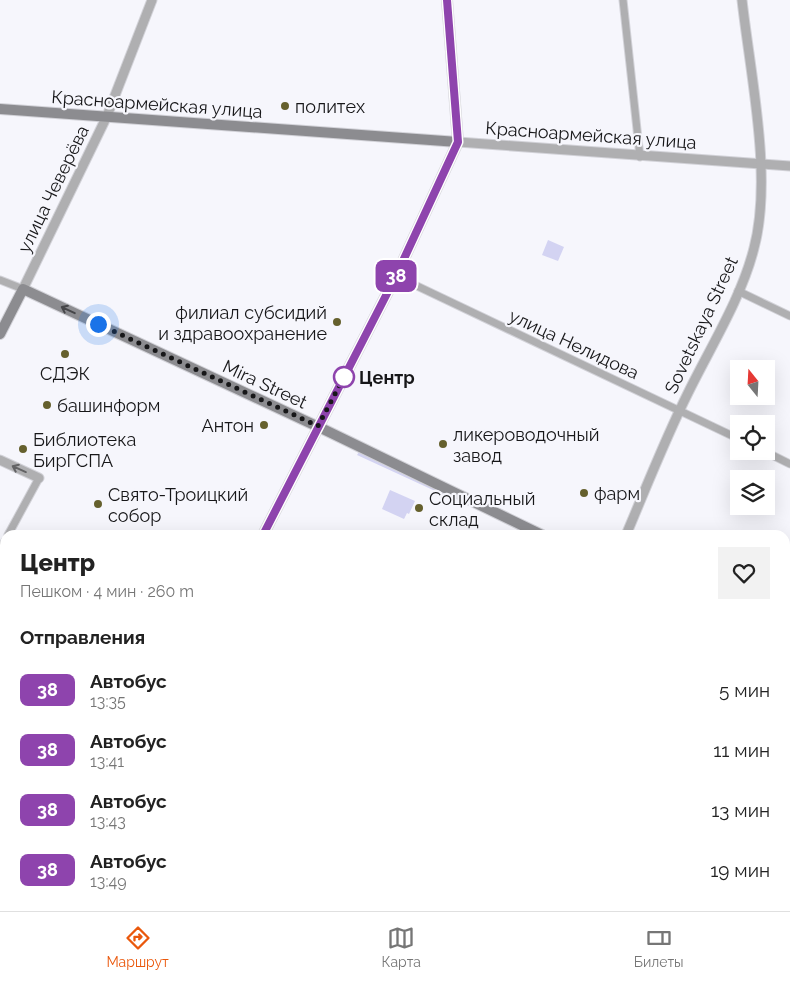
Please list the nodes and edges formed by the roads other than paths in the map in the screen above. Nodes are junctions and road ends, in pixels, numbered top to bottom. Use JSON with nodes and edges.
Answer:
{"nodes":[{"id":1,"x":152,"y":0,"type":"edge"},
{"id":2,"x":447,"y":0,"type":"edge"},
{"id":3,"x":623,"y":0,"type":"edge"},
{"id":4,"x":742,"y":0,"type":"edge"},
{"id":5,"x":0,"y":109,"type":"edge"},
{"id":6,"x":107,"y":116,"type":"junction"},
{"id":7,"x":458,"y":142,"type":"junction"},
{"id":8,"x":640,"y":156,"type":"junction"},
{"id":9,"x":761,"y":164,"type":"junction"},
{"id":10,"x":790,"y":166,"type":"edge"},
{"id":11,"x":396,"y":276,"type":"junction"},
{"id":12,"x":0,"y":280,"type":"edge"},
{"id":13,"x":23,"y":289,"type":"junction"},
{"id":14,"x":738,"y":291,"type":"junction"},
{"id":15,"x":790,"y":316,"type":"edge"},
{"id":16,"x":0,"y":334,"type":"edge"},
{"id":17,"x":679,"y":411,"type":"junction"},
{"id":18,"x":318,"y":426,"type":"junction"},
{"id":19,"x":730,"y":435,"type":"edge"},
{"id":20,"x":775,"y":456,"type":"edge"},
{"id":21,"x":0,"y":460,"type":"edge"},
{"id":22,"x":790,"y":464,"type":"edge"},
{"id":23,"x":39,"y":478,"type":"joint"},
{"id":24,"x":11,"y":530,"type":"edge"},
{"id":25,"x":266,"y":530,"type":"edge"},
{"id":26,"x":532,"y":530,"type":"edge"},
{"id":27,"x":628,"y":530,"type":"edge"}],
"edges":[{"from":1,"to":6,"type":"street","name":"улица Чеверёва"},
{"from":2,"to":7,"type":"main road"},
{"from":3,"to":8,"type":"street"},
{"from":4,"to":9,"type":"street","name":"Sovetskaya Street"},
{"from":5,"to":6,"type":"main road","name":"Красноармейская улица"},
{"from":6,"to":7,"type":"main road","name":"Красноармейская улица"},
{"from":6,"to":13,"type":"street","name":"улица Чеверёва"},
{"from":7,"to":8,"type":"street","name":"Красноармейская улица"},
{"from":7,"to":11,"type":"main road"},
{"from":8,"to":9,"type":"street","name":"Красноармейская улица"},
{"from":9,"to":10,"type":"street","name":"Красноармейская улица"},
{"from":9,"to":14,"type":"street","name":"Sovetskaya Street"},
{"from":11,"to":17,"type":"street","name":"улица Нелидова"},
{"from":11,"to":18,"type":"main road"},
{"from":12,"to":13,"type":"street","name":"Mira Street"},
{"from":13,"to":16,"type":"main road","name":"улица Чеверёва"},
{"from":18,"to":13,"type":"main road","name":"Mira Street","one_way":true},
{"from":14,"to":15,"type":"street"},
{"from":14,"to":17,"type":"street","name":"Sovetskaya Street"},
{"from":17,"to":19,"type":"street","name":"улица Нелидова"},
{"from":17,"to":27,"type":"street","name":"Sovetskaya Street"},
{"from":18,"to":25,"type":"main road"},
{"from":18,"to":26,"type":"main road","name":"Mira Street"},
{"from":20,"to":22,"type":"street"},
{"from":23,"to":21,"type":"street","one_way":true},
{"from":23,"to":24,"type":"street"}]}
